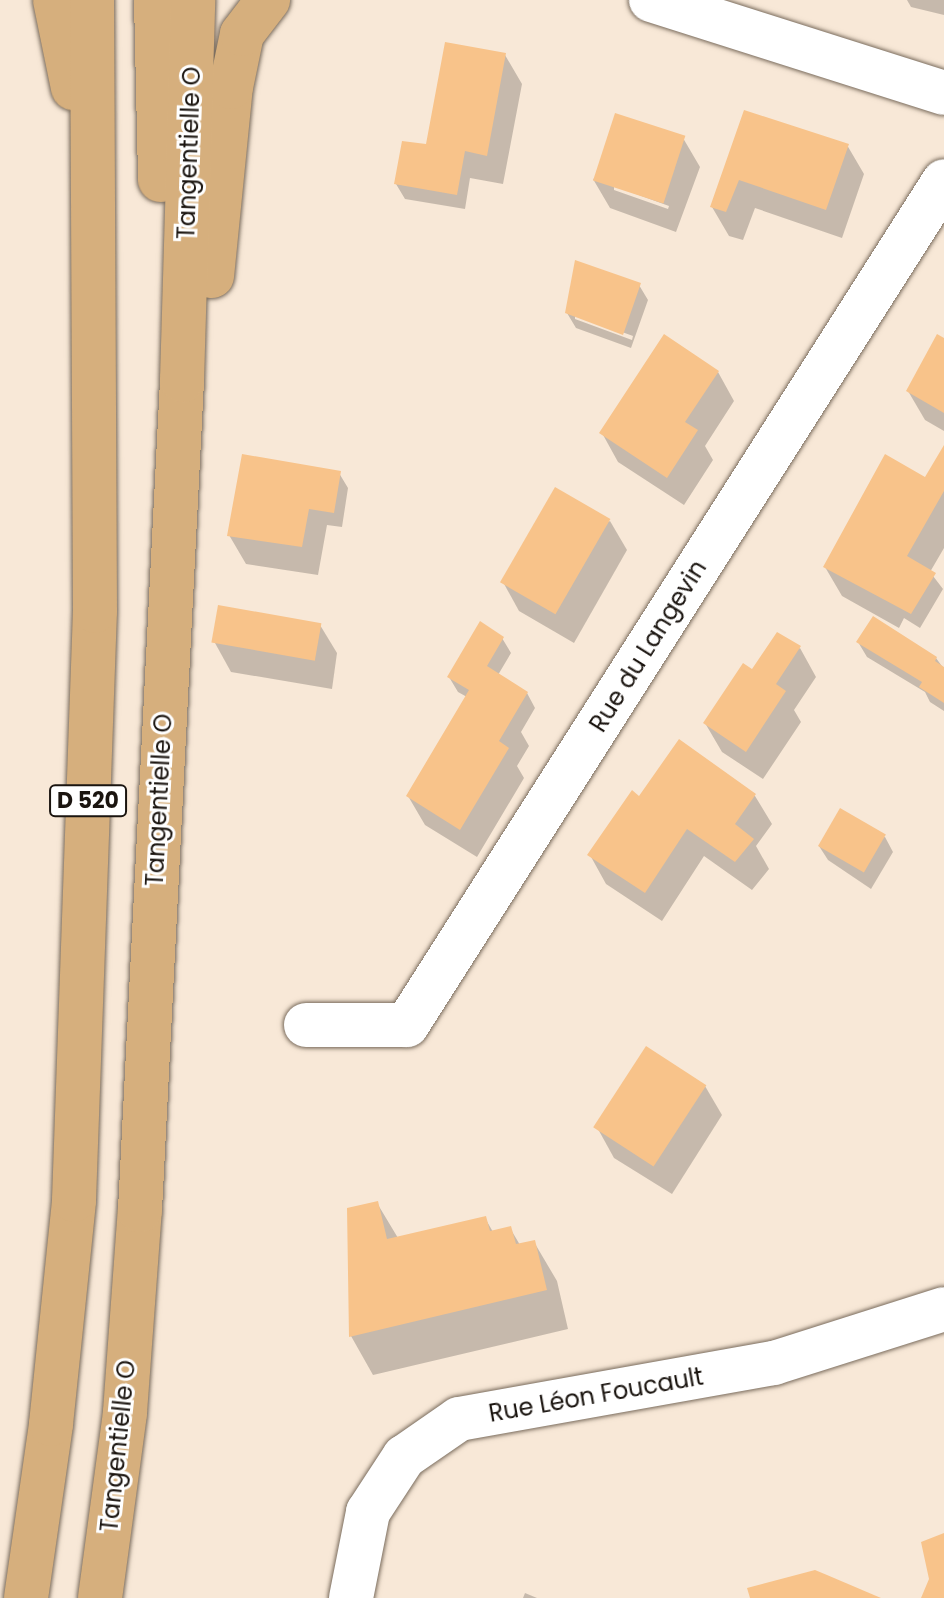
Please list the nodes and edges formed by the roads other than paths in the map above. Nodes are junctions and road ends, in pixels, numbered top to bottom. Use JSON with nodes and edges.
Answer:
{"nodes":[{"id":1,"x":55,"y":0,"type":"edge"},
{"id":2,"x":92,"y":0,"type":"edge"},
{"id":3,"x":156,"y":0,"type":"edge"},
{"id":4,"x":193,"y":0,"type":"edge"},
{"id":5,"x":268,"y":0,"type":"edge"},
{"id":6,"x":651,"y":0,"type":"edge"},
{"id":7,"x":944,"y":93,"type":"edge"},
{"id":8,"x":91,"y":173,"type":"junction"},
{"id":9,"x":944,"y":181,"type":"edge"},
{"id":10,"x":182,"y":380,"type":"junction"},
{"id":11,"x":167,"y":623,"type":"junction"},
{"id":12,"x":306,"y":1025,"type":"dead end"},
{"id":13,"x":944,"y":1309,"type":"edge"},
{"id":14,"x":26,"y":1598,"type":"edge"},
{"id":15,"x":100,"y":1598,"type":"edge"},
{"id":16,"x":351,"y":1598,"type":"edge"}],
"edges":[{"from":1,"to":8,"type":"main road"},
{"from":2,"to":8,"type":"main road","number":"D 520"},
{"from":3,"to":10,"type":"main road","number":"D 520"},
{"from":4,"to":10,"type":"main road","name":"Tangentielle O","number":"D 520"},
{"from":5,"to":11,"type":"main road","number":"D 520"},
{"from":6,"to":7,"type":"street"},
{"from":8,"to":14,"type":"main road","number":"D 520"},
{"from":9,"to":12,"type":"street","name":"Rue du Langevin"},
{"from":10,"to":11,"type":"main road","name":"Tangentielle O","number":"D 520"},
{"from":11,"to":15,"type":"main road","name":"Tangentielle O","number":"D 520"},
{"from":13,"to":16,"type":"street","name":"Rue Léon Foucault"}]}
